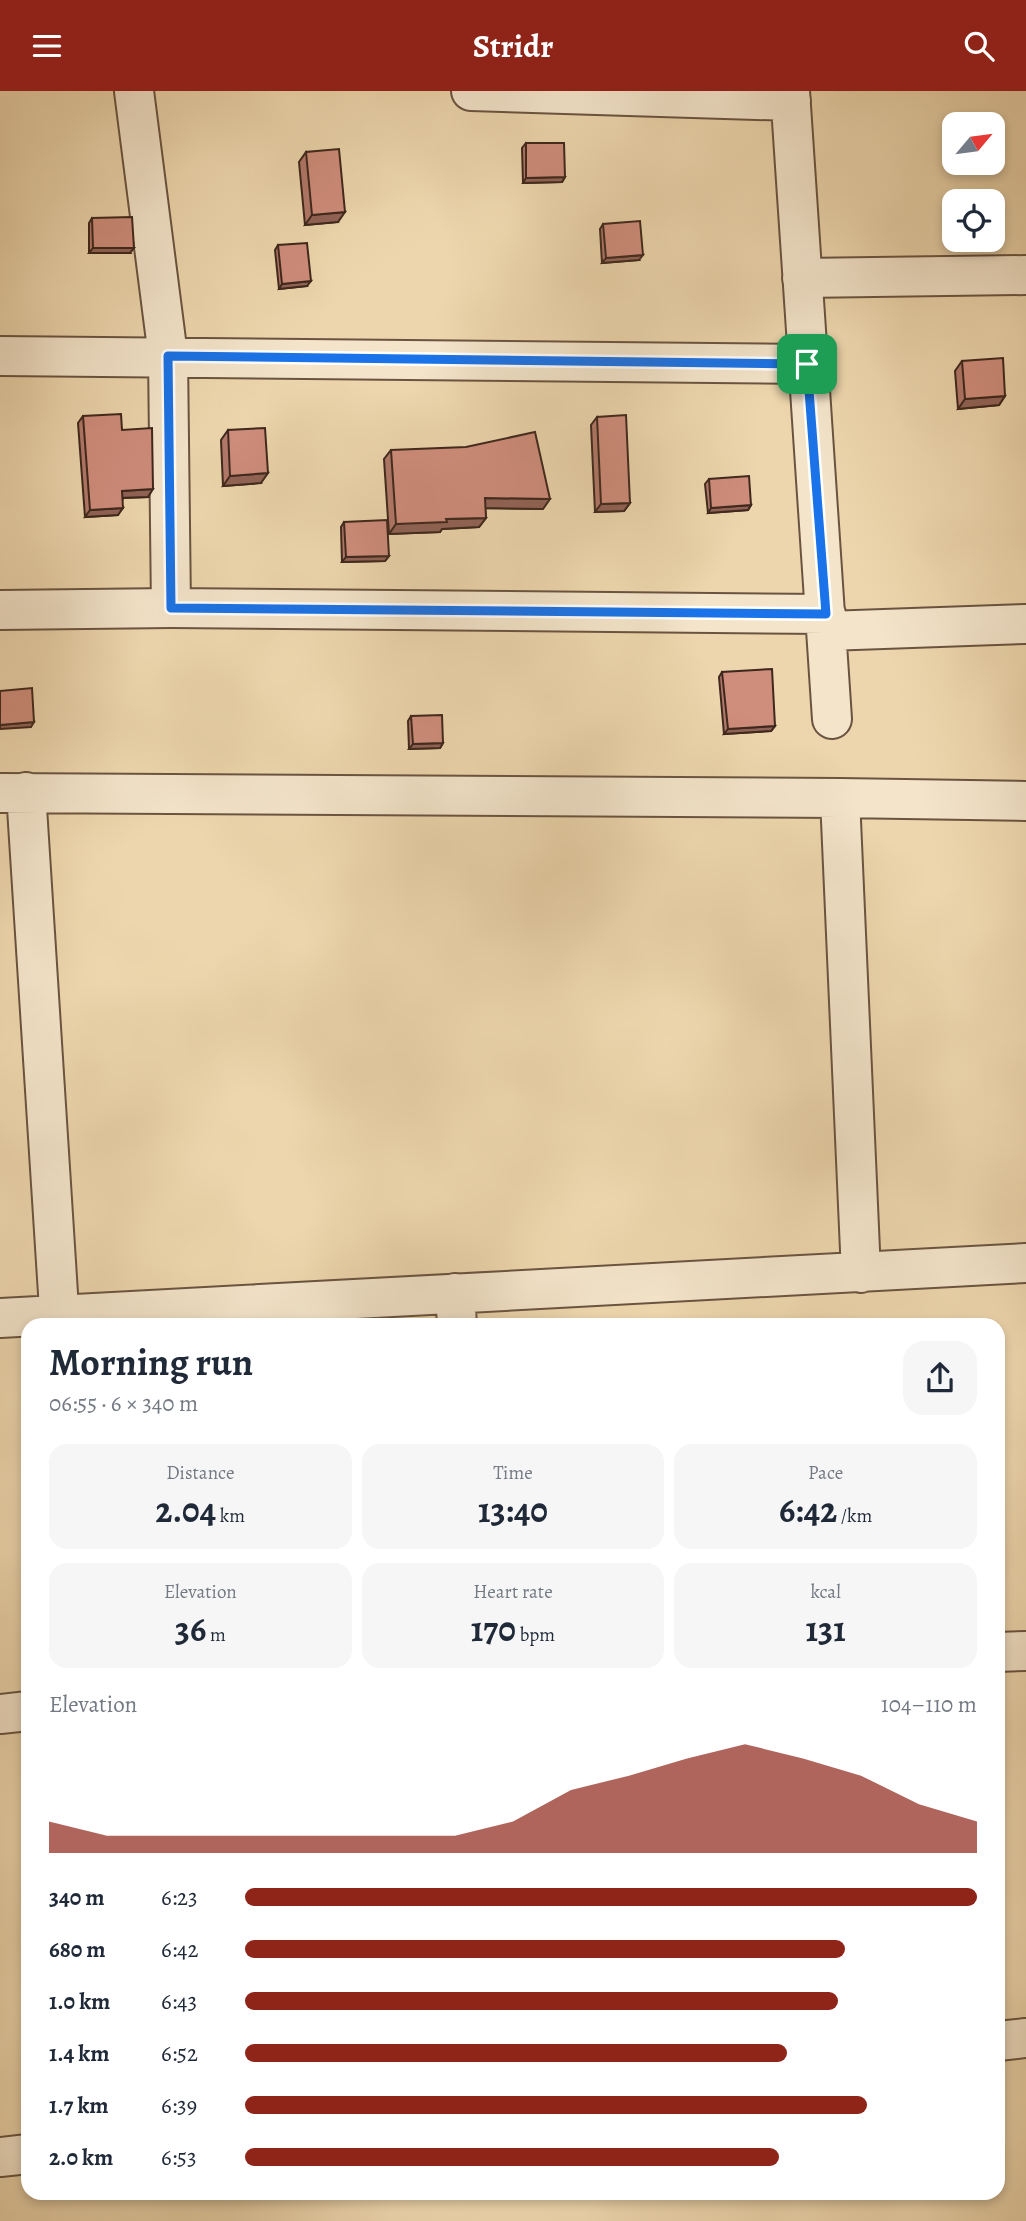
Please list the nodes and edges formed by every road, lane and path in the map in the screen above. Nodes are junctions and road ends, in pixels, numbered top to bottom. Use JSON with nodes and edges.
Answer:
{"nodes":[{"id":1,"x":134,"y":91,"type":"edge"},
{"id":2,"x":471,"y":91,"type":"edge"},
{"id":3,"x":790,"y":96,"type":"edge"},
{"id":4,"x":1026,"y":275,"type":"edge"},
{"id":5,"x":802,"y":278,"type":"junction"},
{"id":6,"x":0,"y":356,"type":"edge"},
{"id":7,"x":168,"y":356,"type":"junction"},
{"id":8,"x":807,"y":364,"type":"junction"},
{"id":9,"x":171,"y":608,"type":"junction"},
{"id":10,"x":0,"y":610,"type":"edge"},
{"id":11,"x":826,"y":622,"type":"junction"},
{"id":12,"x":1026,"y":624,"type":"edge"},
{"id":13,"x":832,"y":719,"type":"dead end"},
{"id":14,"x":13,"y":792,"type":"edge"},
{"id":15,"x":840,"y":798,"type":"junction"},
{"id":16,"x":1026,"y":801,"type":"edge"},
{"id":17,"x":1026,"y":1263,"type":"edge"},
{"id":18,"x":861,"y":1273,"type":"junction"},
{"id":19,"x":456,"y":1309,"type":"edge"},
{"id":20,"x":0,"y":1318,"type":"edge"},
{"id":21,"x":59,"y":1318,"type":"edge"},
{"id":22,"x":131,"y":1318,"type":"edge"},
{"id":23,"x":21,"y":1319,"type":"edge"},
{"id":24,"x":1026,"y":1650,"type":"edge"},
{"id":25,"x":1005,"y":1652,"type":"edge"},
{"id":26,"x":21,"y":1712,"type":"edge"},
{"id":27,"x":0,"y":1714,"type":"edge"},
{"id":28,"x":1026,"y":2038,"type":"edge"},
{"id":29,"x":1005,"y":2040,"type":"edge"},
{"id":30,"x":21,"y":2155,"type":"edge"},
{"id":31,"x":0,"y":2157,"type":"edge"}],
"edges":[{"from":1,"to":7,"type":"street"},
{"from":2,"to":3,"type":"street"},
{"from":3,"to":5,"type":"street"},
{"from":4,"to":5,"type":"street"},
{"from":5,"to":8,"type":"street"},
{"from":6,"to":7,"type":"street"},
{"from":7,"to":8,"type":"street"},
{"from":7,"to":9,"type":"street"},
{"from":8,"to":11,"type":"street"},
{"from":9,"to":10,"type":"street"},
{"from":9,"to":11,"type":"street"},
{"from":11,"to":12,"type":"street"},
{"from":11,"to":13,"type":"street"},
{"from":14,"to":15,"type":"street"},
{"from":14,"to":21,"type":"street"},
{"from":15,"to":16,"type":"street"},
{"from":15,"to":18,"type":"street"},
{"from":17,"to":18,"type":"street"},
{"from":18,"to":19,"type":"street"},
{"from":19,"to":22,"type":"street"},
{"from":20,"to":23,"type":"street"},
{"from":24,"to":25,"type":"street"},
{"from":26,"to":27,"type":"street"},
{"from":28,"to":29,"type":"street"},
{"from":30,"to":31,"type":"street"}]}
